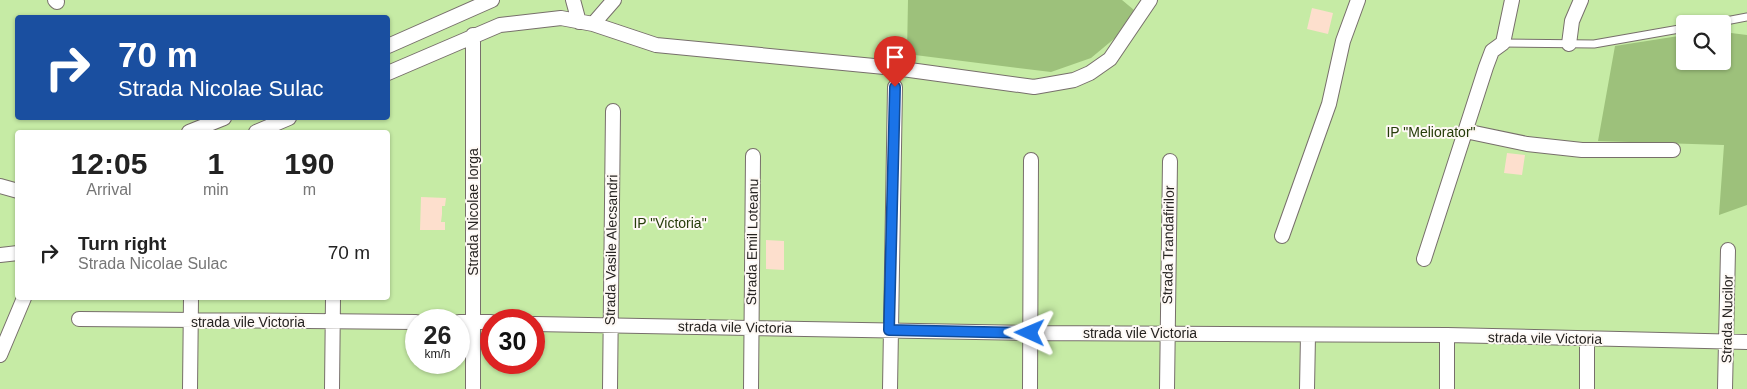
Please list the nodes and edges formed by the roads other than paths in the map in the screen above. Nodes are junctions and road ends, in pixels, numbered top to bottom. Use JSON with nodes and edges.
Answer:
{"nodes":[{"id":1,"x":492,"y":0,"type":"edge"},
{"id":2,"x":573,"y":0,"type":"edge"},
{"id":3,"x":614,"y":0,"type":"edge"},
{"id":4,"x":1150,"y":0,"type":"edge"},
{"id":5,"x":1358,"y":0,"type":"edge"},
{"id":6,"x":1512,"y":0,"type":"edge"},
{"id":7,"x":1581,"y":0,"type":"edge"},
{"id":8,"x":1747,"y":17,"type":"edge"},
{"id":9,"x":1731,"y":20,"type":"edge"},
{"id":10,"x":579,"y":22,"type":"junction"},
{"id":11,"x":593,"y":24,"type":"junction"},
{"id":12,"x":1676,"y":30,"type":"edge"},
{"id":13,"x":473,"y":35,"type":"junction"},
{"id":14,"x":1503,"y":43,"type":"junction"},
{"id":15,"x":1569,"y":44,"type":"junction"},
{"id":16,"x":390,"y":45,"type":"edge"},
{"id":17,"x":390,"y":72,"type":"edge"},
{"id":18,"x":895,"y":87,"type":"dead end"},
{"id":19,"x":614,"y":111,"type":"dead end"},
{"id":20,"x":219,"y":120,"type":"edge"},
{"id":21,"x":284,"y":120,"type":"edge"},
{"id":22,"x":194,"y":130,"type":"edge"},
{"id":23,"x":261,"y":130,"type":"edge"},
{"id":24,"x":1465,"y":131,"type":"junction"},
{"id":25,"x":1673,"y":150,"type":"dead end"},
{"id":26,"x":753,"y":156,"type":"dead end"},
{"id":27,"x":1031,"y":160,"type":"dead end"},
{"id":28,"x":1170,"y":161,"type":"dead end"},
{"id":29,"x":0,"y":186,"type":"edge"},
{"id":30,"x":15,"y":190,"type":"edge"},
{"id":31,"x":1282,"y":236,"type":"dead end"},
{"id":32,"x":1728,"y":250,"type":"dead end"},
{"id":33,"x":15,"y":253,"type":"edge"},
{"id":34,"x":0,"y":255,"type":"edge"},
{"id":35,"x":1424,"y":260,"type":"dead end"},
{"id":36,"x":23,"y":300,"type":"edge"},
{"id":37,"x":191,"y":300,"type":"edge"},
{"id":38,"x":333,"y":300,"type":"edge"},
{"id":39,"x":79,"y":319,"type":"dead end"},
{"id":40,"x":190,"y":322,"type":"junction"},
{"id":41,"x":333,"y":322,"type":"junction"},
{"id":42,"x":405,"y":322,"type":"edge"},
{"id":43,"x":473,"y":322,"type":"junction"},
{"id":44,"x":480,"y":322,"type":"edge"},
{"id":45,"x":545,"y":324,"type":"edge"},
{"id":46,"x":610,"y":326,"type":"junction"},
{"id":47,"x":751,"y":327,"type":"junction"},
{"id":48,"x":889,"y":330,"type":"junction"},
{"id":49,"x":1030,"y":333,"type":"junction"},
{"id":50,"x":1167,"y":333,"type":"junction"},
{"id":51,"x":1308,"y":335,"type":"junction"},
{"id":52,"x":1447,"y":335,"type":"junction"},
{"id":53,"x":1587,"y":339,"type":"junction"},
{"id":54,"x":1726,"y":342,"type":"junction"},
{"id":55,"x":1747,"y":342,"type":"edge"},
{"id":56,"x":0,"y":355,"type":"edge"},
{"id":57,"x":190,"y":389,"type":"edge"},
{"id":58,"x":332,"y":389,"type":"edge"},
{"id":59,"x":473,"y":389,"type":"edge"},
{"id":60,"x":610,"y":389,"type":"edge"},
{"id":61,"x":751,"y":389,"type":"edge"},
{"id":62,"x":890,"y":389,"type":"edge"},
{"id":63,"x":1030,"y":389,"type":"edge"},
{"id":64,"x":1167,"y":389,"type":"edge"},
{"id":65,"x":1307,"y":389,"type":"edge"},
{"id":66,"x":1447,"y":389,"type":"edge"},
{"id":67,"x":1587,"y":389,"type":"edge"},
{"id":68,"x":1726,"y":389,"type":"edge"}],
"edges":[{"from":1,"to":16,"type":"street"},
{"from":2,"to":10,"type":"street"},
{"from":3,"to":11,"type":"street"},
{"from":4,"to":11,"type":"street"},
{"from":5,"to":31,"type":"street"},
{"from":6,"to":14,"type":"street"},
{"from":7,"to":15,"type":"street"},
{"from":8,"to":9,"type":"lane"},
{"from":10,"to":11,"type":"street"},
{"from":10,"to":13,"type":"street"},
{"from":12,"to":15,"type":"lane"},
{"from":13,"to":17,"type":"street"},
{"from":13,"to":43,"type":"street","name":"Strada Nicolae Iorga"},
{"from":14,"to":15,"type":"lane"},
{"from":14,"to":24,"type":"street"},
{"from":18,"to":48,"type":"street"},
{"from":19,"to":46,"type":"street","name":"Strada Vasile Alecsandri"},
{"from":20,"to":22,"type":"street"},
{"from":21,"to":23,"type":"street"},
{"from":24,"to":25,"type":"street"},
{"from":24,"to":35,"type":"street"},
{"from":26,"to":47,"type":"street","name":"Strada Emil Loteanu"},
{"from":27,"to":49,"type":"street"},
{"from":28,"to":50,"type":"street","name":"Strada Trandafirilor"},
{"from":29,"to":30,"type":"street"},
{"from":32,"to":54,"type":"street","name":"Strada Nucilor"},
{"from":33,"to":34,"type":"street"},
{"from":36,"to":56,"type":"street"},
{"from":37,"to":40,"type":"street"},
{"from":38,"to":41,"type":"street"},
{"from":39,"to":40,"type":"street","name":"strada vile Victoria"},
{"from":40,"to":41,"type":"street","name":"strada vile Victoria"},
{"from":40,"to":57,"type":"street"},
{"from":41,"to":42,"type":"street","name":"strada vile Victoria"},
{"from":41,"to":58,"type":"street"},
{"from":43,"to":44,"type":"street"},
{"from":43,"to":59,"type":"street","name":"Strada Nicolae Iorga"},
{"from":45,"to":46,"type":"street","name":"strada vile Victoria"},
{"from":46,"to":47,"type":"street","name":"strada vile Victoria"},
{"from":46,"to":60,"type":"street","name":"Strada Vasile Alecsandri"},
{"from":47,"to":48,"type":"street","name":"strada vile Victoria"},
{"from":47,"to":61,"type":"street","name":"Strada Emil Loteanu"},
{"from":48,"to":49,"type":"street","name":"strada vile Victoria"},
{"from":48,"to":62,"type":"street"},
{"from":49,"to":50,"type":"street","name":"strada vile Victoria"},
{"from":49,"to":63,"type":"street"},
{"from":50,"to":51,"type":"street","name":"strada vile Victoria"},
{"from":50,"to":64,"type":"street","name":"Strada Trandafirilor"},
{"from":51,"to":52,"type":"street","name":"strada vile Victoria"},
{"from":51,"to":65,"type":"street"},
{"from":52,"to":53,"type":"street","name":"strada vile Victoria"},
{"from":52,"to":66,"type":"street"},
{"from":53,"to":54,"type":"street","name":"strada vile Victoria"},
{"from":53,"to":67,"type":"street"},
{"from":54,"to":55,"type":"street","name":"strada vile Victoria"},
{"from":54,"to":68,"type":"street","name":"Strada Nucilor"}]}
